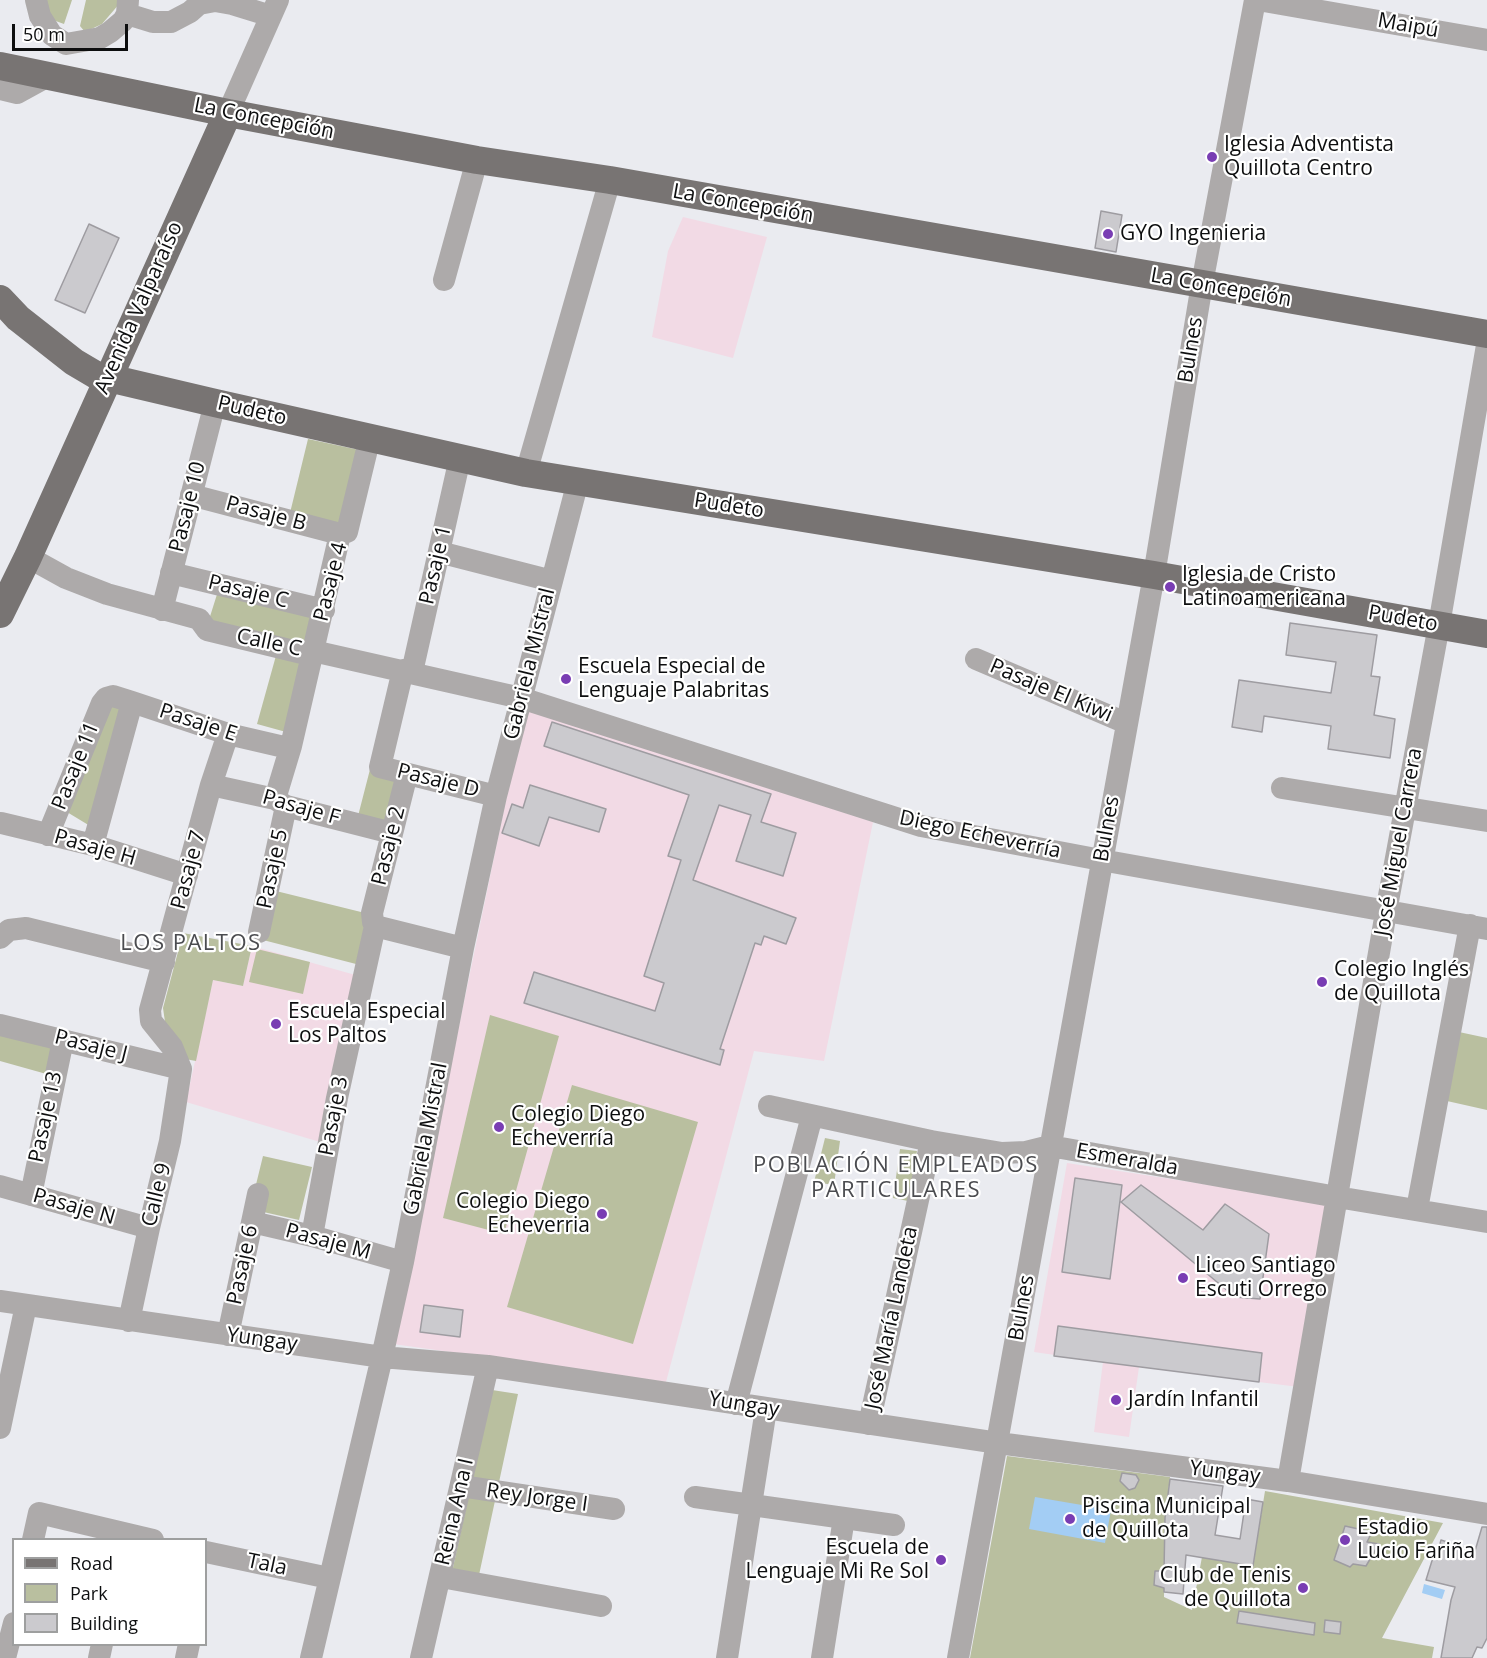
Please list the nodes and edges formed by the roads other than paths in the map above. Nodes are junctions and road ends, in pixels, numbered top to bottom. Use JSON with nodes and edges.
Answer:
{"nodes":[{"id":1,"x":36,"y":0,"type":"edge"},
{"id":2,"x":1257,"y":0,"type":"edge"},
{"id":3,"x":127,"y":7,"type":"edge"},
{"id":4,"x":274,"y":8,"type":"edge"},
{"id":5,"x":1487,"y":40,"type":"edge"},
{"id":6,"x":66,"y":44,"type":"junction"},
{"id":7,"x":0,"y":66,"type":"edge"},
{"id":8,"x":54,"y":77,"type":"junction"},
{"id":9,"x":0,"y":89,"type":"edge"},
{"id":10,"x":228,"y":113,"type":"junction"},
{"id":11,"x":477,"y":160,"type":"junction"},
{"id":12,"x":610,"y":180,"type":"junction"},
{"id":13,"x":444,"y":280,"type":"dead end"},
{"id":14,"x":1202,"y":285,"type":"junction"},
{"id":15,"x":0,"y":299,"type":"edge"},
{"id":16,"x":1487,"y":334,"type":"edge"},
{"id":17,"x":1487,"y":345,"type":"edge"},
{"id":18,"x":74,"y":362,"type":"junction"},
{"id":19,"x":107,"y":378,"type":"junction"},
{"id":20,"x":214,"y":403,"type":"junction"},
{"id":21,"x":83,"y":434,"type":"junction"},
{"id":22,"x":370,"y":437,"type":"junction"},
{"id":23,"x":460,"y":458,"type":"junction"},
{"id":24,"x":526,"y":473,"type":"junction"},
{"id":25,"x":578,"y":481,"type":"junction"},
{"id":26,"x":191,"y":495,"type":"junction"},
{"id":27,"x":340,"y":534,"type":"junction"},
{"id":28,"x":439,"y":552,"type":"junction"},
{"id":29,"x":28,"y":557,"type":"junction"},
{"id":30,"x":171,"y":573,"type":"junction"},
{"id":31,"x":1154,"y":575,"type":"junction"},
{"id":32,"x":552,"y":581,"type":"junction"},
{"id":33,"x":162,"y":610,"type":"junction"},
{"id":34,"x":324,"y":610,"type":"junction"},
{"id":35,"x":0,"y":614,"type":"edge"},
{"id":36,"x":1439,"y":625,"type":"junction"},
{"id":37,"x":1487,"y":634,"type":"edge"},
{"id":38,"x":314,"y":651,"type":"junction"},
{"id":39,"x":976,"y":659,"type":"dead end"},
{"id":40,"x":408,"y":671,"type":"junction"},
{"id":41,"x":106,"y":698,"type":"joint"},
{"id":42,"x":521,"y":698,"type":"junction"},
{"id":43,"x":132,"y":702,"type":"junction"},
{"id":44,"x":1126,"y":723,"type":"junction"},
{"id":45,"x":228,"y":734,"type":"junction"},
{"id":46,"x":291,"y":746,"type":"junction"},
{"id":47,"x":380,"y":767,"type":"joint"},
{"id":48,"x":407,"y":774,"type":"junction"},
{"id":49,"x":210,"y":785,"type":"junction"},
{"id":50,"x":1282,"y":788,"type":"dead end"},
{"id":51,"x":496,"y":796,"type":"junction"},
{"id":52,"x":281,"y":802,"type":"junction"},
{"id":53,"x":1406,"y":807,"type":"junction"},
{"id":54,"x":1487,"y":821,"type":"edge"},
{"id":55,"x":1,"y":824,"type":"edge"},
{"id":56,"x":392,"y":833,"type":"junction"},
{"id":57,"x":48,"y":835,"type":"junction"},
{"id":58,"x":93,"y":845,"type":"junction"},
{"id":59,"x":1101,"y":860,"type":"junction"},
{"id":60,"x":187,"y":875,"type":"junction"},
{"id":61,"x":1386,"y":912,"type":"junction"},
{"id":62,"x":374,"y":922,"type":"junction"},
{"id":63,"x":1478,"y":927,"type":"edge"},
{"id":64,"x":259,"y":933,"type":"dead end"},
{"id":65,"x":4,"y":934,"type":"edge"},
{"id":66,"x":463,"y":948,"type":"junction"},
{"id":67,"x":164,"y":962,"type":"junction"},
{"id":68,"x":0,"y":1024,"type":"edge"},
{"id":69,"x":63,"y":1040,"type":"junction"},
{"id":70,"x":181,"y":1069,"type":"junction"},
{"id":71,"x":768,"y":1106,"type":"dead end"},
{"id":72,"x":812,"y":1116,"type":"junction"},
{"id":73,"x":931,"y":1141,"type":"junction"},
{"id":74,"x":1050,"y":1146,"type":"junction"},
{"id":75,"x":0,"y":1186,"type":"edge"},
{"id":76,"x":258,"y":1194,"type":"dead end"},
{"id":77,"x":31,"y":1195,"type":"junction"},
{"id":78,"x":1337,"y":1197,"type":"junction"},
{"id":79,"x":1417,"y":1209,"type":"junction"},
{"id":80,"x":252,"y":1222,"type":"junction"},
{"id":81,"x":1487,"y":1222,"type":"edge"},
{"id":82,"x":149,"y":1228,"type":"junction"},
{"id":83,"x":312,"y":1236,"type":"junction"},
{"id":84,"x":403,"y":1262,"type":"junction"},
{"id":85,"x":0,"y":1301,"type":"edge"},
{"id":86,"x":26,"y":1305,"type":"junction"},
{"id":87,"x":129,"y":1321,"type":"junction"},
{"id":88,"x":228,"y":1335,"type":"junction"},
{"id":89,"x":10,"y":1336,"type":"edge"},
{"id":90,"x":382,"y":1358,"type":"junction"},
{"id":91,"x":488,"y":1366,"type":"junction"},
{"id":92,"x":4,"y":1390,"type":"edge"},
{"id":93,"x":736,"y":1404,"type":"junction"},
{"id":94,"x":766,"y":1409,"type":"junction"},
{"id":95,"x":869,"y":1424,"type":"junction"},
{"id":96,"x":0,"y":1428,"type":"edge"},
{"id":97,"x":998,"y":1443,"type":"junction"},
{"id":98,"x":1288,"y":1481,"type":"junction"},
{"id":99,"x":461,"y":1486,"type":"junction"},
{"id":100,"x":695,"y":1497,"type":"dead end"},
{"id":101,"x":752,"y":1505,"type":"junction"},
{"id":102,"x":614,"y":1509,"type":"dead end"},
{"id":103,"x":1487,"y":1514,"type":"edge"},
{"id":104,"x":844,"y":1518,"type":"junction"},
{"id":105,"x":894,"y":1525,"type":"dead end"},
{"id":106,"x":125,"y":1536,"type":"edge"},
{"id":107,"x":33,"y":1538,"type":"edge"},
{"id":108,"x":144,"y":1538,"type":"edge"},
{"id":109,"x":207,"y":1557,"type":"edge"},
{"id":110,"x":441,"y":1577,"type":"junction"},
{"id":111,"x":329,"y":1578,"type":"junction"},
{"id":112,"x":601,"y":1606,"type":"dead end"},
{"id":113,"x":12,"y":1631,"type":"edge"},
{"id":114,"x":5,"y":1658,"type":"edge"},
{"id":115,"x":311,"y":1658,"type":"edge"},
{"id":116,"x":422,"y":1658,"type":"edge"},
{"id":117,"x":727,"y":1658,"type":"edge"},
{"id":118,"x":822,"y":1658,"type":"edge"},
{"id":119,"x":958,"y":1658,"type":"edge"}],
"edges":[{"from":1,"to":6,"type":"street"},
{"from":2,"to":5,"type":"street","name":"Maipú"},
{"from":2,"to":14,"type":"street","name":"Bulnes"},
{"from":3,"to":4,"type":"street"},
{"from":3,"to":6,"type":"street"},
{"from":4,"to":10,"type":"street","name":"Avenida Valparaíso"},
{"from":6,"to":8,"type":"street"},
{"from":7,"to":8,"type":"main road","name":"La Concepción"},
{"from":8,"to":9,"type":"street"},
{"from":8,"to":10,"type":"main road","name":"La Concepción"},
{"from":10,"to":11,"type":"main road","name":"La Concepción"},
{"from":10,"to":19,"type":"main road","name":"Avenida Valparaíso"},
{"from":11,"to":12,"type":"main road","name":"La Concepción"},
{"from":11,"to":13,"type":"street"},
{"from":12,"to":14,"type":"main road","name":"La Concepción"},
{"from":12,"to":24,"type":"street"},
{"from":14,"to":16,"type":"main road","name":"La Concepción"},
{"from":14,"to":31,"type":"street","name":"Bulnes"},
{"from":15,"to":18,"type":"main road","name":"Pudeto"},
{"from":17,"to":36,"type":"street","name":"José Miguel Carrera"},
{"from":18,"to":19,"type":"main road","name":"Pudeto"},
{"from":18,"to":21,"type":"main road"},
{"from":19,"to":20,"type":"main road","name":"Pudeto"},
{"from":19,"to":21,"type":"main road","name":"Avenida Valparaíso"},
{"from":20,"to":22,"type":"main road","name":"Pudeto"},
{"from":20,"to":26,"type":"street","name":"Pasaje 10"},
{"from":21,"to":29,"type":"main road","name":"Avenida Valparaíso"},
{"from":22,"to":23,"type":"main road","name":"Pudeto"},
{"from":22,"to":27,"type":"street","name":"Pasaje 4"},
{"from":23,"to":24,"type":"main road","name":"Pudeto"},
{"from":23,"to":28,"type":"street","name":"Pasaje 1"},
{"from":24,"to":25,"type":"main road","name":"Pudeto"},
{"from":25,"to":31,"type":"main road","name":"Pudeto"},
{"from":25,"to":32,"type":"street","name":"Gabriela Mistral"},
{"from":26,"to":27,"type":"street","name":"Pasaje B"},
{"from":26,"to":30,"type":"street","name":"Pasaje 10"},
{"from":27,"to":34,"type":"street","name":"Pasaje 4"},
{"from":28,"to":32,"type":"street"},
{"from":28,"to":40,"type":"street","name":"Pasaje 1"},
{"from":29,"to":33,"type":"street","name":"Calle C"},
{"from":29,"to":35,"type":"main road","name":"Avenida Valparaíso"},
{"from":30,"to":33,"type":"street","name":"Pasaje 10"},
{"from":30,"to":34,"type":"street","name":"Pasaje C"},
{"from":31,"to":36,"type":"main road","name":"Pudeto"},
{"from":31,"to":44,"type":"street","name":"Bulnes"},
{"from":32,"to":42,"type":"street","name":"Gabriela Mistral"},
{"from":33,"to":38,"type":"street","name":"Calle C"},
{"from":34,"to":38,"type":"street","name":"Pasaje 4"},
{"from":36,"to":37,"type":"main road","name":"Pudeto"},
{"from":36,"to":53,"type":"street","name":"José Miguel Carrera"},
{"from":38,"to":40,"type":"street","name":"Calle C"},
{"from":38,"to":46,"type":"street","name":"Pasaje 4"},
{"from":39,"to":44,"type":"street","name":"Pasaje El Kiwi"},
{"from":40,"to":42,"type":"street","name":"Calle C"},
{"from":40,"to":47,"type":"street","name":"Pasaje 1"},
{"from":41,"to":43,"type":"street","name":"Pasaje E"},
{"from":41,"to":57,"type":"street","name":"Pasaje 11"},
{"from":42,"to":51,"type":"street","name":"Gabriela Mistral"},
{"from":42,"to":59,"type":"street","name":"Diego Echeverría"},
{"from":43,"to":45,"type":"street","name":"Pasaje E"},
{"from":43,"to":58,"type":"street","name":"Pasaje 11"},
{"from":44,"to":59,"type":"street","name":"Bulnes"},
{"from":45,"to":46,"type":"street","name":"Pasaje E"},
{"from":45,"to":49,"type":"street","name":"Pasaje 7"},
{"from":46,"to":52,"type":"street","name":"Pasaje 4"},
{"from":47,"to":48,"type":"street","name":"Pasaje D"},
{"from":48,"to":51,"type":"street","name":"Pasaje D"},
{"from":48,"to":56,"type":"street","name":"Pasaje 2"},
{"from":49,"to":52,"type":"street","name":"Pasaje F"},
{"from":49,"to":60,"type":"street","name":"Pasaje 7"},
{"from":50,"to":53,"type":"street"},
{"from":51,"to":66,"type":"street","name":"Gabriela Mistral"},
{"from":52,"to":56,"type":"street","name":"Pasaje F"},
{"from":52,"to":64,"type":"street","name":"Pasaje 5"},
{"from":53,"to":54,"type":"street"},
{"from":53,"to":61,"type":"street","name":"José Miguel Carrera"},
{"from":55,"to":57,"type":"street","name":"Pasaje H"},
{"from":56,"to":62,"type":"street","name":"Pasaje 2"},
{"from":57,"to":58,"type":"street","name":"Pasaje H"},
{"from":58,"to":60,"type":"street","name":"Pasaje H"},
{"from":59,"to":61,"type":"street","name":"Diego Echeverría"},
{"from":59,"to":74,"type":"street","name":"Bulnes"},
{"from":60,"to":67,"type":"street","name":"Pasaje 7"},
{"from":61,"to":63,"type":"street","name":"Diego Echeverría"},
{"from":61,"to":78,"type":"street","name":"José Miguel Carrera"},
{"from":62,"to":66,"type":"street"},
{"from":62,"to":83,"type":"street","name":"Pasaje 3"},
{"from":63,"to":79,"type":"street"},
{"from":65,"to":67,"type":"street"},
{"from":66,"to":84,"type":"street","name":"Gabriela Mistral"},
{"from":67,"to":70,"type":"street","name":"Pasaje 7"},
{"from":68,"to":69,"type":"street","name":"Pasaje J"},
{"from":69,"to":70,"type":"street","name":"Pasaje J"},
{"from":69,"to":77,"type":"street","name":"Pasaje 13"},
{"from":70,"to":82,"type":"street","name":"Calle 9"},
{"from":71,"to":72,"type":"street","name":"Esmeralda"},
{"from":72,"to":73,"type":"street","name":"Esmeralda"},
{"from":72,"to":93,"type":"street"},
{"from":73,"to":74,"type":"street","name":"Esmeralda"},
{"from":73,"to":95,"type":"street","name":"José María Landeta"},
{"from":74,"to":78,"type":"street","name":"Esmeralda"},
{"from":74,"to":97,"type":"street","name":"Bulnes"},
{"from":75,"to":77,"type":"street","name":"Pasaje N"},
{"from":76,"to":80,"type":"street","name":"Pasaje 6"},
{"from":77,"to":82,"type":"street","name":"Pasaje N"},
{"from":78,"to":79,"type":"street","name":"Esmeralda"},
{"from":78,"to":98,"type":"street","name":"José Miguel Carrera"},
{"from":79,"to":81,"type":"street","name":"Esmeralda"},
{"from":80,"to":83,"type":"street","name":"Pasaje M"},
{"from":80,"to":88,"type":"street","name":"Pasaje 6"},
{"from":82,"to":87,"type":"street","name":"Calle 9"},
{"from":83,"to":84,"type":"street","name":"Pasaje M"},
{"from":84,"to":90,"type":"street","name":"Gabriela Mistral"},
{"from":85,"to":86,"type":"street","name":"Yungay"},
{"from":86,"to":87,"type":"street","name":"Yungay"},
{"from":86,"to":89,"type":"street"},
{"from":87,"to":88,"type":"street","name":"Yungay"},
{"from":88,"to":90,"type":"street","name":"Yungay"},
{"from":89,"to":92,"type":"street"},
{"from":90,"to":91,"type":"street","name":"Yungay"},
{"from":90,"to":111,"type":"street","name":"Gabriela Mistral"},
{"from":91,"to":93,"type":"street","name":"Yungay"},
{"from":91,"to":99,"type":"street","name":"Reina Ana I"},
{"from":92,"to":96,"type":"street"},
{"from":93,"to":94,"type":"street","name":"Yungay"},
{"from":94,"to":95,"type":"street","name":"Yungay"},
{"from":94,"to":101,"type":"street"},
{"from":95,"to":97,"type":"street","name":"Yungay"},
{"from":97,"to":98,"type":"street","name":"Yungay"},
{"from":97,"to":119,"type":"street","name":"Bulnes"},
{"from":98,"to":103,"type":"street","name":"Yungay"},
{"from":99,"to":102,"type":"street","name":"Rey Jorge I"},
{"from":99,"to":110,"type":"street","name":"Reina Ana I"},
{"from":100,"to":101,"type":"street"},
{"from":101,"to":104,"type":"street"},
{"from":101,"to":117,"type":"street"},
{"from":104,"to":105,"type":"street"},
{"from":104,"to":118,"type":"street"},
{"from":106,"to":107,"type":"street"},
{"from":106,"to":108,"type":"street"},
{"from":109,"to":111,"type":"street","name":"Tala"},
{"from":110,"to":112,"type":"street"},
{"from":110,"to":116,"type":"street","name":"Reina Ana I"},
{"from":111,"to":115,"type":"street","name":"Gabriela Mistral"},
{"from":113,"to":114,"type":"street"}]}
